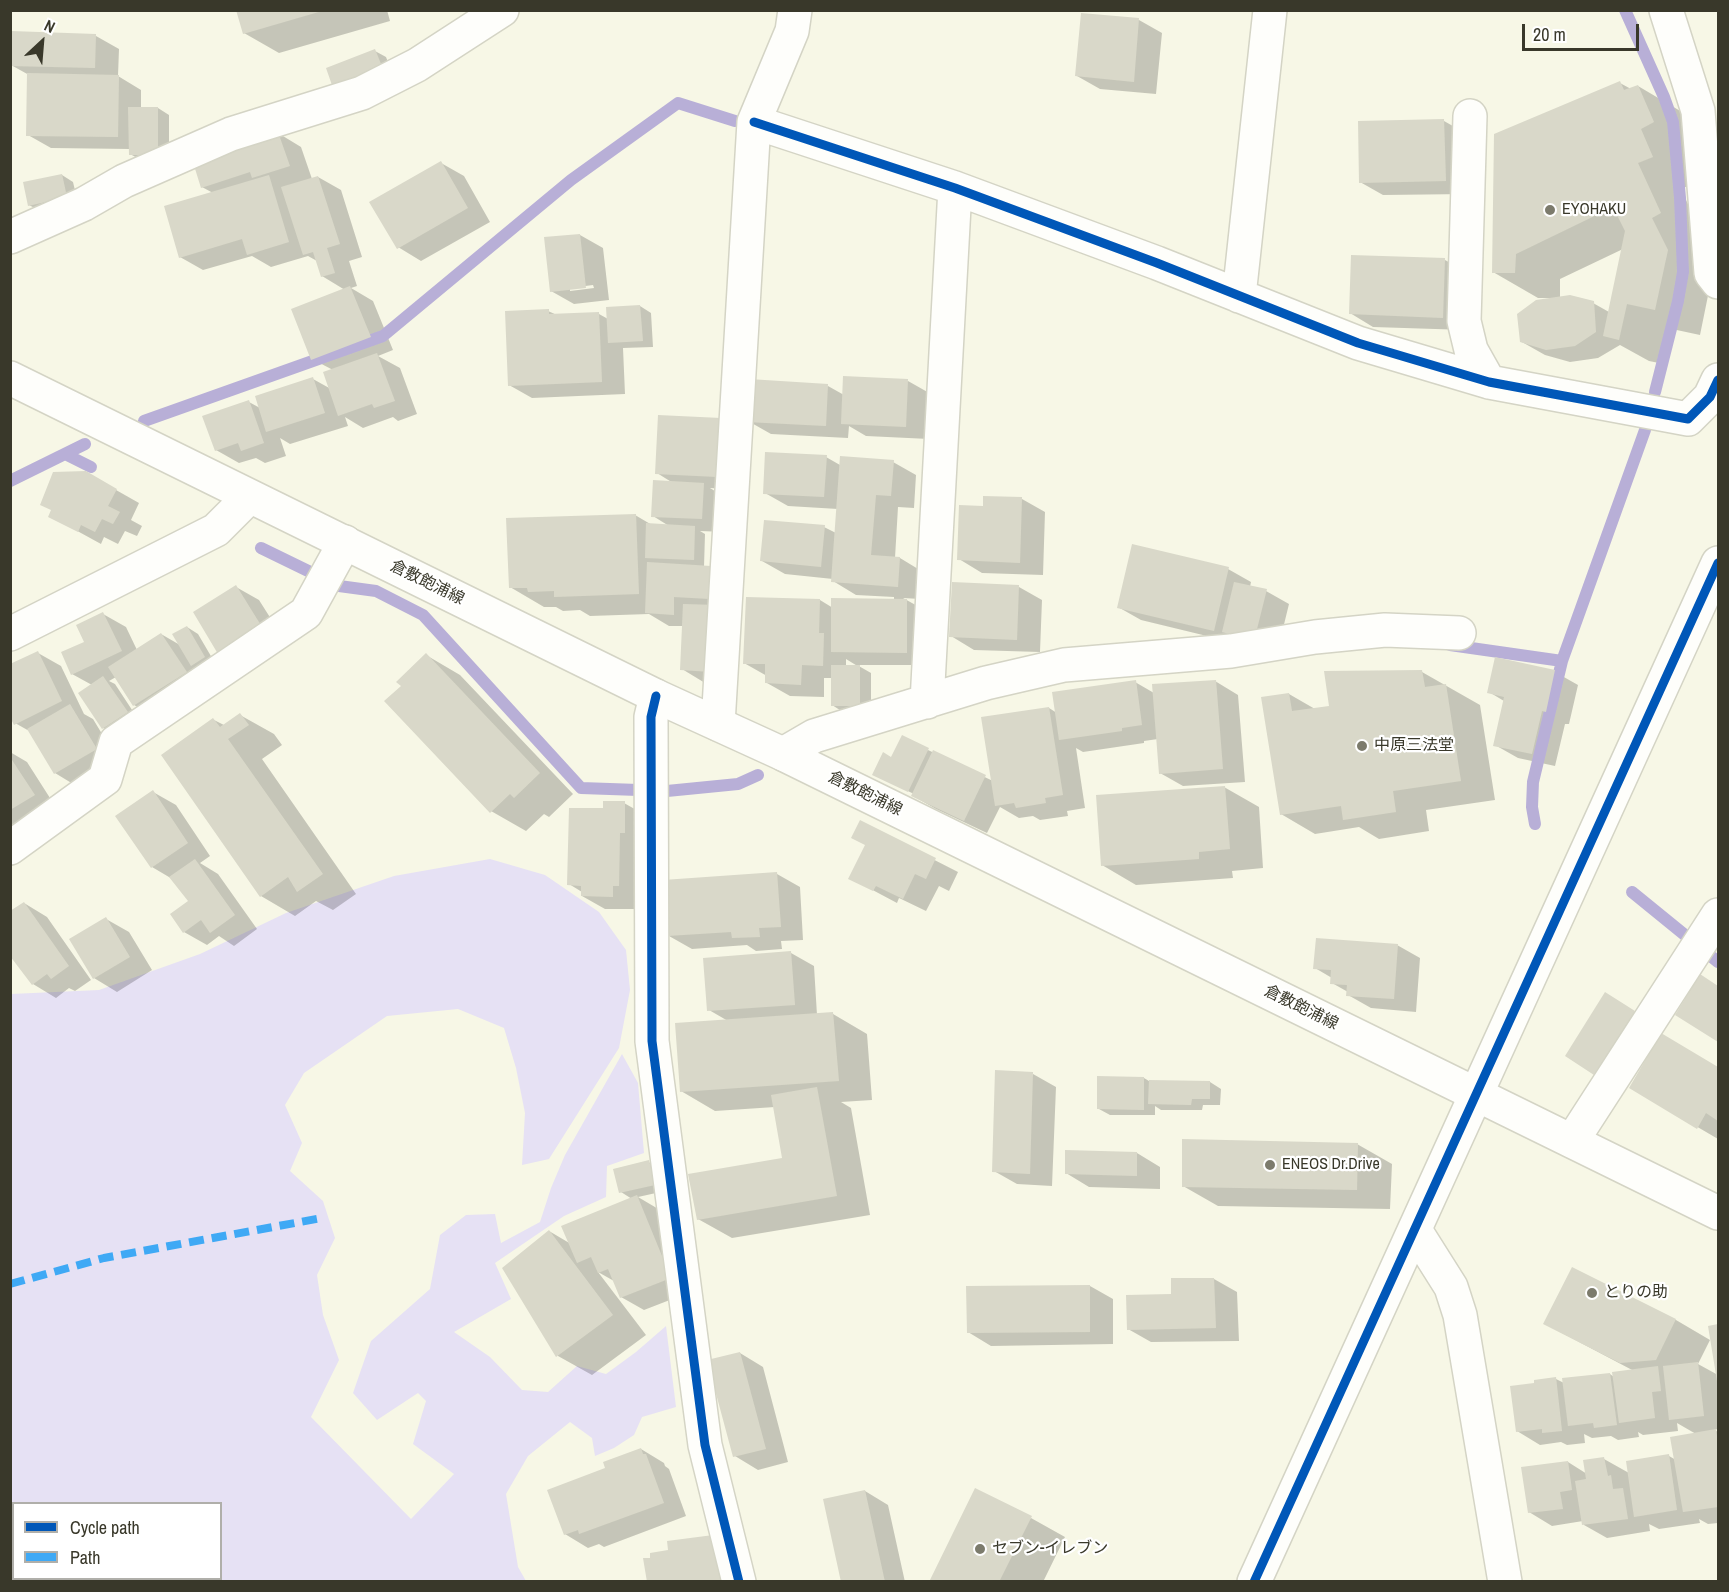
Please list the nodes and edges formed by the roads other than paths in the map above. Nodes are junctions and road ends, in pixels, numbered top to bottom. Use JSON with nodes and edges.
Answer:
{"nodes":[{"id":1,"x":502,"y":10,"type":"edge"},
{"id":2,"x":795,"y":10,"type":"edge"},
{"id":3,"x":1270,"y":10,"type":"edge"},
{"id":4,"x":1666,"y":10,"type":"edge"},
{"id":5,"x":1470,"y":116,"type":"dead end"},
{"id":6,"x":754,"y":122,"type":"junction"},
{"id":7,"x":955,"y":188,"type":"junction"},
{"id":8,"x":10,"y":237,"type":"edge"},
{"id":9,"x":1719,"y":282,"type":"edge"},
{"id":10,"x":1239,"y":296,"type":"junction"},
{"id":11,"x":10,"y":378,"type":"edge"},
{"id":12,"x":1719,"y":380,"type":"edge"},
{"id":13,"x":1489,"y":382,"type":"junction"},
{"id":14,"x":249,"y":497,"type":"junction"},
{"id":15,"x":1719,"y":563,"type":"edge"},
{"id":16,"x":332,"y":566,"type":"junction"},
{"id":17,"x":1459,"y":633,"type":"dead end"},
{"id":18,"x":10,"y":634,"type":"edge"},
{"id":19,"x":656,"y":696,"type":"junction"},
{"id":20,"x":927,"y":702,"type":"junction"},
{"id":21,"x":718,"y":724,"type":"junction"},
{"id":22,"x":783,"y":754,"type":"junction"},
{"id":23,"x":10,"y":848,"type":"edge"},
{"id":24,"x":1705,"y":935,"type":"edge"},
{"id":25,"x":1476,"y":1094,"type":"junction"},
{"id":26,"x":1572,"y":1141,"type":"junction"},
{"id":27,"x":1719,"y":1213,"type":"edge"},
{"id":28,"x":1414,"y":1230,"type":"junction"},
{"id":29,"x":739,"y":1581,"type":"edge"},
{"id":30,"x":1254,"y":1581,"type":"edge"},
{"id":31,"x":1505,"y":1581,"type":"edge"}],
"edges":[{"from":1,"to":8,"type":"street"},
{"from":2,"to":6,"type":"street"},
{"from":3,"to":10,"type":"street"},
{"from":4,"to":9,"type":"street"},
{"from":5,"to":13,"type":"street"},
{"from":6,"to":7,"type":"street"},
{"from":6,"to":21,"type":"street"},
{"from":7,"to":10,"type":"street"},
{"from":7,"to":20,"type":"street"},
{"from":10,"to":13,"type":"street"},
{"from":11,"to":14,"type":"street","name":"倉敷飽浦線"},
{"from":12,"to":13,"type":"street"},
{"from":14,"to":16,"type":"street","name":"倉敷飽浦線"},
{"from":14,"to":18,"type":"street"},
{"from":15,"to":25,"type":"street"},
{"from":16,"to":19,"type":"street","name":"倉敷飽浦線"},
{"from":16,"to":23,"type":"street"},
{"from":17,"to":20,"type":"street"},
{"from":19,"to":21,"type":"street","name":"倉敷飽浦線"},
{"from":19,"to":29,"type":"street"},
{"from":20,"to":22,"type":"street"},
{"from":21,"to":22,"type":"street","name":"倉敷飽浦線"},
{"from":22,"to":25,"type":"street","name":"倉敷飽浦線"},
{"from":24,"to":26,"type":"street"},
{"from":25,"to":26,"type":"street","name":"倉敷飽浦線"},
{"from":25,"to":28,"type":"street"},
{"from":26,"to":27,"type":"street","name":"倉敷飽浦線"},
{"from":28,"to":30,"type":"street"},
{"from":28,"to":31,"type":"street"}]}
